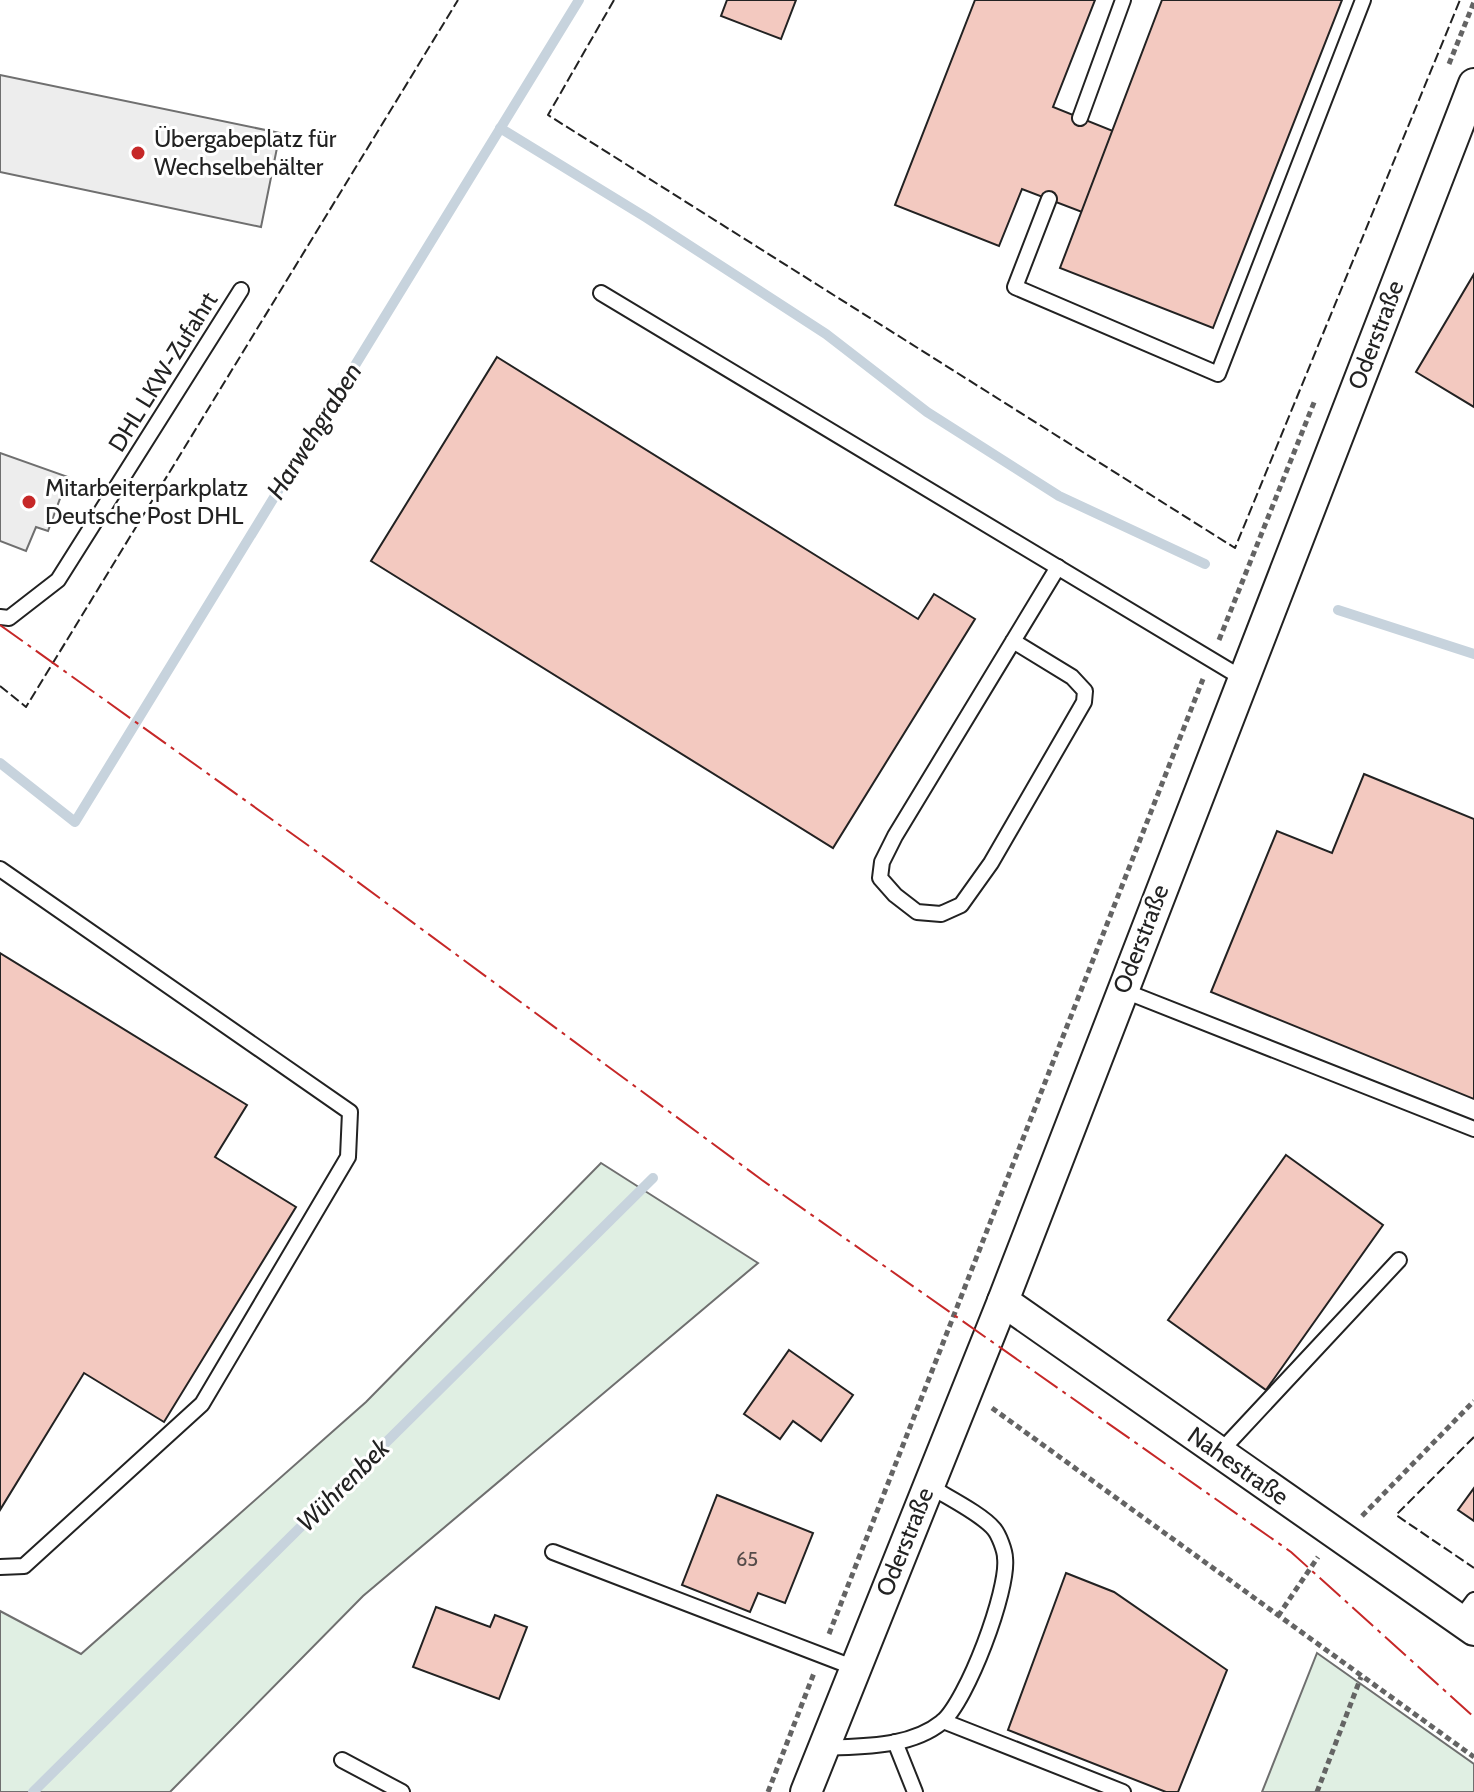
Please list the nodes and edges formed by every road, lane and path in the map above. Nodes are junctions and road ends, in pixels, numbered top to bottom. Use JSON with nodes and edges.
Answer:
{"nodes":[{"id":1,"x":1123,"y":0,"type":"edge"},
{"id":2,"x":1363,"y":0,"type":"edge"},
{"id":3,"x":1474,"y":2,"type":"edge"},
{"id":4,"x":1445,"y":75,"type":"dead end"},
{"id":5,"x":1474,"y":84,"type":"edge"},
{"id":6,"x":1080,"y":118,"type":"dead end"},
{"id":7,"x":1049,"y":199,"type":"dead end"},
{"id":8,"x":241,"y":290,"type":"dead end"},
{"id":9,"x":601,"y":293,"type":"dead end"},
{"id":10,"x":1316,"y":397,"type":"dead end"},
{"id":11,"x":1058,"y":567,"type":"junction"},
{"id":12,"x":0,"y":617,"type":"edge"},
{"id":13,"x":1013,"y":641,"type":"junction"},
{"id":14,"x":1211,"y":660,"type":"junction"},
{"id":15,"x":1242,"y":678,"type":"junction"},
{"id":16,"x":0,"y":869,"type":"edge"},
{"id":17,"x":1122,"y":990,"type":"junction"},
{"id":18,"x":1474,"y":1129,"type":"edge"},
{"id":19,"x":1399,"y":1260,"type":"dead end"},
{"id":20,"x":1003,"y":1301,"type":"junction"},
{"id":21,"x":938,"y":1355,"type":"junction"},
{"id":22,"x":971,"y":1378,"type":"junction"},
{"id":23,"x":1474,"y":1401,"type":"edge"},
{"id":24,"x":1219,"y":1453,"type":"junction"},
{"id":25,"x":928,"y":1485,"type":"junction"},
{"id":26,"x":1334,"y":1533,"type":"junction"},
{"id":27,"x":553,"y":1552,"type":"dead end"},
{"id":28,"x":0,"y":1567,"type":"edge"},
{"id":29,"x":1278,"y":1616,"type":"junction"},
{"id":30,"x":1469,"y":1617,"type":"edge"},
{"id":31,"x":821,"y":1655,"type":"junction"},
{"id":32,"x":855,"y":1668,"type":"junction"},
{"id":33,"x":1361,"y":1677,"type":"junction"},
{"id":34,"x":943,"y":1721,"type":"junction"},
{"id":35,"x":895,"y":1742,"type":"junction"},
{"id":36,"x":824,"y":1748,"type":"junction"},
{"id":37,"x":1474,"y":1757,"type":"edge"},
{"id":38,"x":342,"y":1760,"type":"dead end"},
{"id":39,"x":402,"y":1792,"type":"edge"},
{"id":40,"x":768,"y":1792,"type":"edge"},
{"id":41,"x":806,"y":1792,"type":"edge"},
{"id":42,"x":915,"y":1792,"type":"edge"},
{"id":43,"x":1123,"y":1792,"type":"edge"},
{"id":44,"x":1317,"y":1792,"type":"edge"}],
"edges":[{"from":1,"to":6,"type":"lane"},
{"from":2,"to":7,"type":"lane"},
{"from":3,"to":4,"type":"path"},
{"from":5,"to":15,"type":"street","name":"Oderstraße"},
{"from":8,"to":12,"type":"lane","name":"DHL LKW-Zufahrt"},
{"from":9,"to":11,"type":"lane"},
{"from":10,"to":14,"type":"path"},
{"from":11,"to":13,"type":"lane"},
{"from":11,"to":14,"type":"lane"},
{"from":13,"to":13,"type":"lane"},
{"from":14,"to":15,"type":"lane"},
{"from":14,"to":21,"type":"path"},
{"from":15,"to":17,"type":"street","name":"Oderstraße"},
{"from":16,"to":28,"type":"lane"},
{"from":17,"to":18,"type":"lane"},
{"from":17,"to":20,"type":"street","name":"Oderstraße"},
{"from":19,"to":24,"type":"lane"},
{"from":20,"to":22,"type":"street","name":"Oderstraße"},
{"from":20,"to":24,"type":"street","name":"Nahestraße"},
{"from":21,"to":22,"type":"path"},
{"from":21,"to":31,"type":"path"},
{"from":22,"to":25,"type":"street","name":"Oderstraße"},
{"from":22,"to":29,"type":"path"},
{"from":23,"to":26,"type":"path"},
{"from":24,"to":26,"type":"street","name":"Nahestraße"},
{"from":25,"to":32,"type":"street","name":"Oderstraße"},
{"from":25,"to":34,"type":"lane"},
{"from":26,"to":29,"type":"path"},
{"from":26,"to":30,"type":"street","name":"Nahestraße"},
{"from":27,"to":31,"type":"lane"},
{"from":29,"to":33,"type":"path"},
{"from":31,"to":32,"type":"lane"},
{"from":31,"to":40,"type":"path"},
{"from":32,"to":36,"type":"street","name":"Oderstraße"},
{"from":33,"to":37,"type":"path"},
{"from":33,"to":44,"type":"path"},
{"from":34,"to":35,"type":"lane"},
{"from":34,"to":43,"type":"lane"},
{"from":35,"to":36,"type":"lane"},
{"from":35,"to":42,"type":"lane"},
{"from":36,"to":41,"type":"street","name":"Oderstraße"},
{"from":38,"to":39,"type":"lane"}]}
